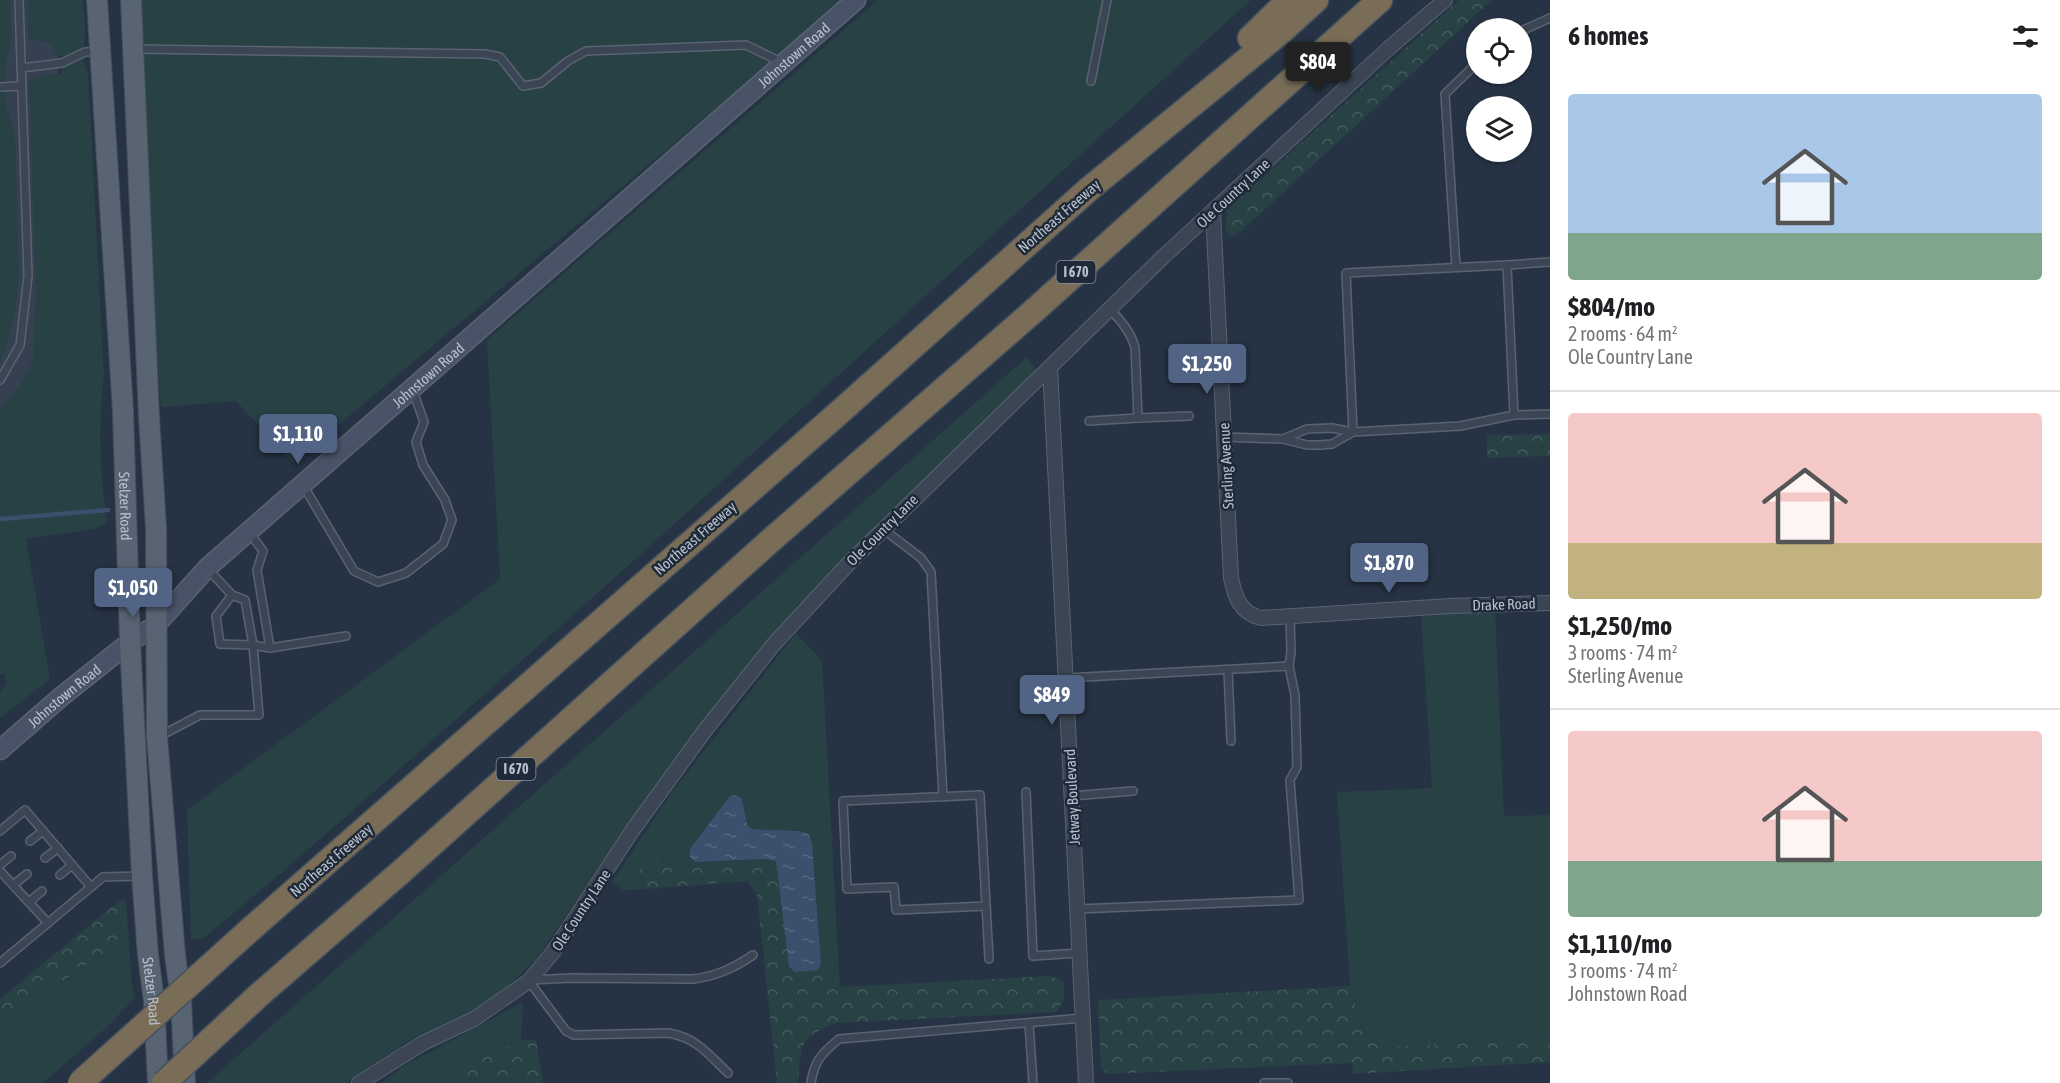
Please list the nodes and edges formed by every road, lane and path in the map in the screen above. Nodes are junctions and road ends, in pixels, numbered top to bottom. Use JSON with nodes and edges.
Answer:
{"nodes":[{"id":1,"x":19,"y":0,"type":"edge"},
{"id":2,"x":98,"y":0,"type":"edge"},
{"id":3,"x":131,"y":0,"type":"edge"},
{"id":4,"x":856,"y":0,"type":"edge"},
{"id":5,"x":1107,"y":0,"type":"edge"},
{"id":6,"x":1289,"y":0,"type":"edge"},
{"id":7,"x":1316,"y":0,"type":"edge"},
{"id":8,"x":1380,"y":0,"type":"edge"},
{"id":9,"x":1444,"y":0,"type":"edge"},
{"id":10,"x":1550,"y":18,"type":"edge"},
{"id":11,"x":1532,"y":26,"type":"edge"},
{"id":12,"x":133,"y":49,"type":"junction"},
{"id":13,"x":102,"y":51,"type":"junction"},
{"id":14,"x":783,"y":63,"type":"junction"},
{"id":15,"x":21,"y":68,"type":"junction"},
{"id":16,"x":1466,"y":74,"type":"edge"},
{"id":17,"x":1091,"y":81,"type":"dead end"},
{"id":18,"x":22,"y":86,"type":"junction"},
{"id":19,"x":0,"y":87,"type":"edge"},
{"id":20,"x":1089,"y":189,"type":"junction"},
{"id":21,"x":1213,"y":211,"type":"junction"},
{"id":22,"x":1550,"y":262,"type":"edge"},
{"id":23,"x":1507,"y":265,"type":"junction"},
{"id":24,"x":1456,"y":267,"type":"junction"},
{"id":25,"x":1110,"y":309,"type":"junction"},
{"id":26,"x":1050,"y":367,"type":"junction"},
{"id":27,"x":0,"y":380,"type":"edge"},
{"id":28,"x":412,"y":389,"type":"junction"},
{"id":29,"x":1550,"y":414,"type":"edge"},
{"id":30,"x":1514,"y":415,"type":"junction"},
{"id":31,"x":1189,"y":416,"type":"dead end"},
{"id":32,"x":1138,"y":418,"type":"junction"},
{"id":33,"x":1089,"y":421,"type":"dead end"},
{"id":34,"x":1353,"y":432,"type":"junction"},
{"id":35,"x":1224,"y":437,"type":"junction"},
{"id":36,"x":1283,"y":439,"type":"junction"},
{"id":37,"x":303,"y":485,"type":"junction"},
{"id":38,"x":883,"y":529,"type":"junction"},
{"id":39,"x":249,"y":532,"type":"junction"},
{"id":40,"x":207,"y":568,"type":"junction"},
{"id":41,"x":1231,"y":578,"type":"joint"},
{"id":42,"x":232,"y":595,"type":"junction"},
{"id":43,"x":1550,"y":603,"type":"edge"},
{"id":44,"x":1290,"y":617,"type":"junction"},
{"id":45,"x":156,"y":625,"type":"junction"},
{"id":46,"x":346,"y":636,"type":"dead end"},
{"id":47,"x":130,"y":642,"type":"junction"},
{"id":48,"x":253,"y":645,"type":"junction"},
{"id":49,"x":270,"y":648,"type":"junction"},
{"id":50,"x":1289,"y":666,"type":"junction"},
{"id":51,"x":1228,"y":670,"type":"junction"},
{"id":52,"x":1066,"y":678,"type":"junction"},
{"id":53,"x":157,"y":737,"type":"junction"},
{"id":54,"x":1231,"y":741,"type":"dead end"},
{"id":55,"x":0,"y":750,"type":"edge"},
{"id":56,"x":1133,"y":791,"type":"dead end"},
{"id":57,"x":1026,"y":792,"type":"dead end"},
{"id":58,"x":1072,"y":796,"type":"junction"},
{"id":59,"x":942,"y":797,"type":"junction"},
{"id":60,"x":0,"y":831,"type":"edge"},
{"id":61,"x":43,"y":831,"type":"junction"},
{"id":62,"x":30,"y":841,"type":"dead end"},
{"id":63,"x":58,"y":848,"type":"junction"},
{"id":64,"x":11,"y":856,"type":"dead end"},
{"id":65,"x":45,"y":858,"type":"dead end"},
{"id":66,"x":0,"y":865,"type":"edge"},
{"id":67,"x":72,"y":865,"type":"junction"},
{"id":68,"x":0,"y":871,"type":"edge"},
{"id":69,"x":27,"y":874,"type":"dead end"},
{"id":70,"x":60,"y":875,"type":"dead end"},
{"id":71,"x":142,"y":876,"type":"junction"},
{"id":72,"x":13,"y":885,"type":"junction"},
{"id":73,"x":91,"y":887,"type":"junction"},
{"id":74,"x":42,"y":891,"type":"dead end"},
{"id":75,"x":29,"y":902,"type":"junction"},
{"id":76,"x":986,"y":906,"type":"junction"},
{"id":77,"x":1078,"y":909,"type":"junction"},
{"id":78,"x":48,"y":923,"type":"junction"},
{"id":79,"x":1080,"y":953,"type":"junction"},
{"id":80,"x":753,"y":955,"type":"dead end"},
{"id":81,"x":989,"y":959,"type":"dead end"},
{"id":82,"x":0,"y":963,"type":"edge"},
{"id":83,"x":529,"y":981,"type":"junction"},
{"id":84,"x":1083,"y":1018,"type":"junction"},
{"id":85,"x":1029,"y":1023,"type":"junction"},
{"id":86,"x":728,"y":1073,"type":"dead end"},
{"id":87,"x":80,"y":1083,"type":"edge"},
{"id":88,"x":158,"y":1083,"type":"edge"},
{"id":89,"x":164,"y":1083,"type":"edge"},
{"id":90,"x":185,"y":1083,"type":"edge"},
{"id":91,"x":359,"y":1083,"type":"edge"},
{"id":92,"x":811,"y":1083,"type":"edge"},
{"id":93,"x":1032,"y":1083,"type":"edge"},
{"id":94,"x":1086,"y":1083,"type":"edge"},
{"id":95,"x":1264,"y":1083,"type":"edge"},
{"id":96,"x":1288,"y":1083,"type":"edge"}],
"edges":[{"from":1,"to":15,"type":"lane"},
{"from":2,"to":13,"type":"main road","name":"Stelzer Road"},
{"from":3,"to":12,"type":"main road","name":"Stelzer Road"},
{"from":4,"to":14,"type":"main road","name":"Johnstown Road"},
{"from":5,"to":17,"type":"lane"},
{"from":6,"to":20,"type":"highway"},
{"from":7,"to":20,"type":"highway","name":"Northeast Freeway"},
{"from":8,"to":89,"type":"highway","number":"I 670","bridge":true},
{"from":9,"to":21,"type":"street","name":"Ole Country Lane"},
{"from":10,"to":11,"type":"lane"},
{"from":12,"to":14,"type":"lane"},
{"from":12,"to":45,"type":"main road","name":"Stelzer Road"},
{"from":13,"to":15,"type":"lane"},
{"from":13,"to":47,"type":"main road","name":"Stelzer Road"},
{"from":14,"to":28,"type":"main road","name":"Johnstown Road"},
{"from":15,"to":18,"type":"lane"},
{"from":16,"to":24,"type":"lane"},
{"from":18,"to":19,"type":"lane"},
{"from":18,"to":27,"type":"lane"},
{"from":20,"to":87,"type":"highway","name":"Northeast Freeway","bridge":true},
{"from":21,"to":25,"type":"street","name":"Ole Country Lane"},
{"from":21,"to":35,"type":"street","name":"Sterling Avenue"},
{"from":22,"to":23,"type":"lane"},
{"from":23,"to":24,"type":"lane"},
{"from":23,"to":30,"type":"lane"},
{"from":24,"to":34,"type":"lane"},
{"from":25,"to":26,"type":"street","name":"Ole Country Lane"},
{"from":25,"to":32,"type":"lane"},
{"from":26,"to":38,"type":"street","name":"Ole Country Lane"},
{"from":26,"to":52,"type":"street","name":"Jetway Boulevard"},
{"from":28,"to":37,"type":"main road","name":"Johnstown Road"},
{"from":28,"to":37,"type":"lane"},
{"from":29,"to":30,"type":"lane"},
{"from":30,"to":34,"type":"lane"},
{"from":31,"to":32,"type":"lane"},
{"from":32,"to":33,"type":"lane"},
{"from":34,"to":36,"type":"lane"},
{"from":34,"to":36,"type":"lane"},
{"from":35,"to":36,"type":"lane"},
{"from":35,"to":41,"type":"street","name":"Sterling Avenue"},
{"from":37,"to":39,"type":"main road","name":"Johnstown Road"},
{"from":38,"to":59,"type":"lane"},
{"from":38,"to":83,"type":"street","name":"Ole Country Lane"},
{"from":39,"to":40,"type":"main road","name":"Johnstown Road"},
{"from":39,"to":49,"type":"lane"},
{"from":40,"to":42,"type":"lane"},
{"from":40,"to":45,"type":"main road","name":"Johnstown Road"},
{"from":41,"to":44,"type":"street","name":"Drake Road"},
{"from":42,"to":48,"type":"lane"},
{"from":42,"to":48,"type":"lane"},
{"from":43,"to":44,"type":"street","name":"Drake Road"},
{"from":44,"to":50,"type":"lane"},
{"from":45,"to":47,"type":"main road","name":"Johnstown Road"},
{"from":45,"to":53,"type":"main road","name":"Stelzer Road"},
{"from":46,"to":49,"type":"lane"},
{"from":47,"to":55,"type":"main road","name":"Johnstown Road"},
{"from":47,"to":71,"type":"main road","name":"Stelzer Road"},
{"from":48,"to":49,"type":"lane"},
{"from":48,"to":53,"type":"lane"},
{"from":50,"to":51,"type":"lane"},
{"from":50,"to":77,"type":"lane"},
{"from":51,"to":52,"type":"lane"},
{"from":51,"to":54,"type":"lane"},
{"from":52,"to":58,"type":"street","name":"Jetway Boulevard"},
{"from":53,"to":90,"type":"main road","name":"Stelzer Road"},
{"from":56,"to":58,"type":"lane"},
{"from":57,"to":79,"type":"lane"},
{"from":58,"to":77,"type":"street","name":"Jetway Boulevard"},
{"from":59,"to":76,"type":"lane"},
{"from":59,"to":76,"type":"lane"},
{"from":60,"to":61,"type":"lane"},
{"from":61,"to":62,"type":"lane"},
{"from":61,"to":63,"type":"lane"},
{"from":63,"to":65,"type":"lane"},
{"from":63,"to":67,"type":"lane"},
{"from":64,"to":66,"type":"lane"},
{"from":67,"to":70,"type":"lane"},
{"from":67,"to":73,"type":"lane"},
{"from":68,"to":72,"type":"lane"},
{"from":69,"to":72,"type":"lane"},
{"from":71,"to":73,"type":"lane"},
{"from":71,"to":88,"type":"main road","name":"Stelzer Road"},
{"from":72,"to":75,"type":"lane"},
{"from":73,"to":78,"type":"lane"},
{"from":74,"to":75,"type":"lane"},
{"from":75,"to":78,"type":"lane"},
{"from":76,"to":81,"type":"lane"},
{"from":77,"to":79,"type":"street","name":"Jetway Boulevard"},
{"from":78,"to":82,"type":"lane"},
{"from":79,"to":84,"type":"street","name":"Jetway Boulevard"},
{"from":80,"to":83,"type":"lane"},
{"from":83,"to":86,"type":"lane"},
{"from":83,"to":91,"type":"street","name":"Ole Country Lane"},
{"from":84,"to":85,"type":"lane"},
{"from":84,"to":94,"type":"street","name":"Jetway Boulevard"},
{"from":85,"to":92,"type":"lane"},
{"from":85,"to":93,"type":"lane"},
{"from":95,"to":96,"type":"lane"}]}
